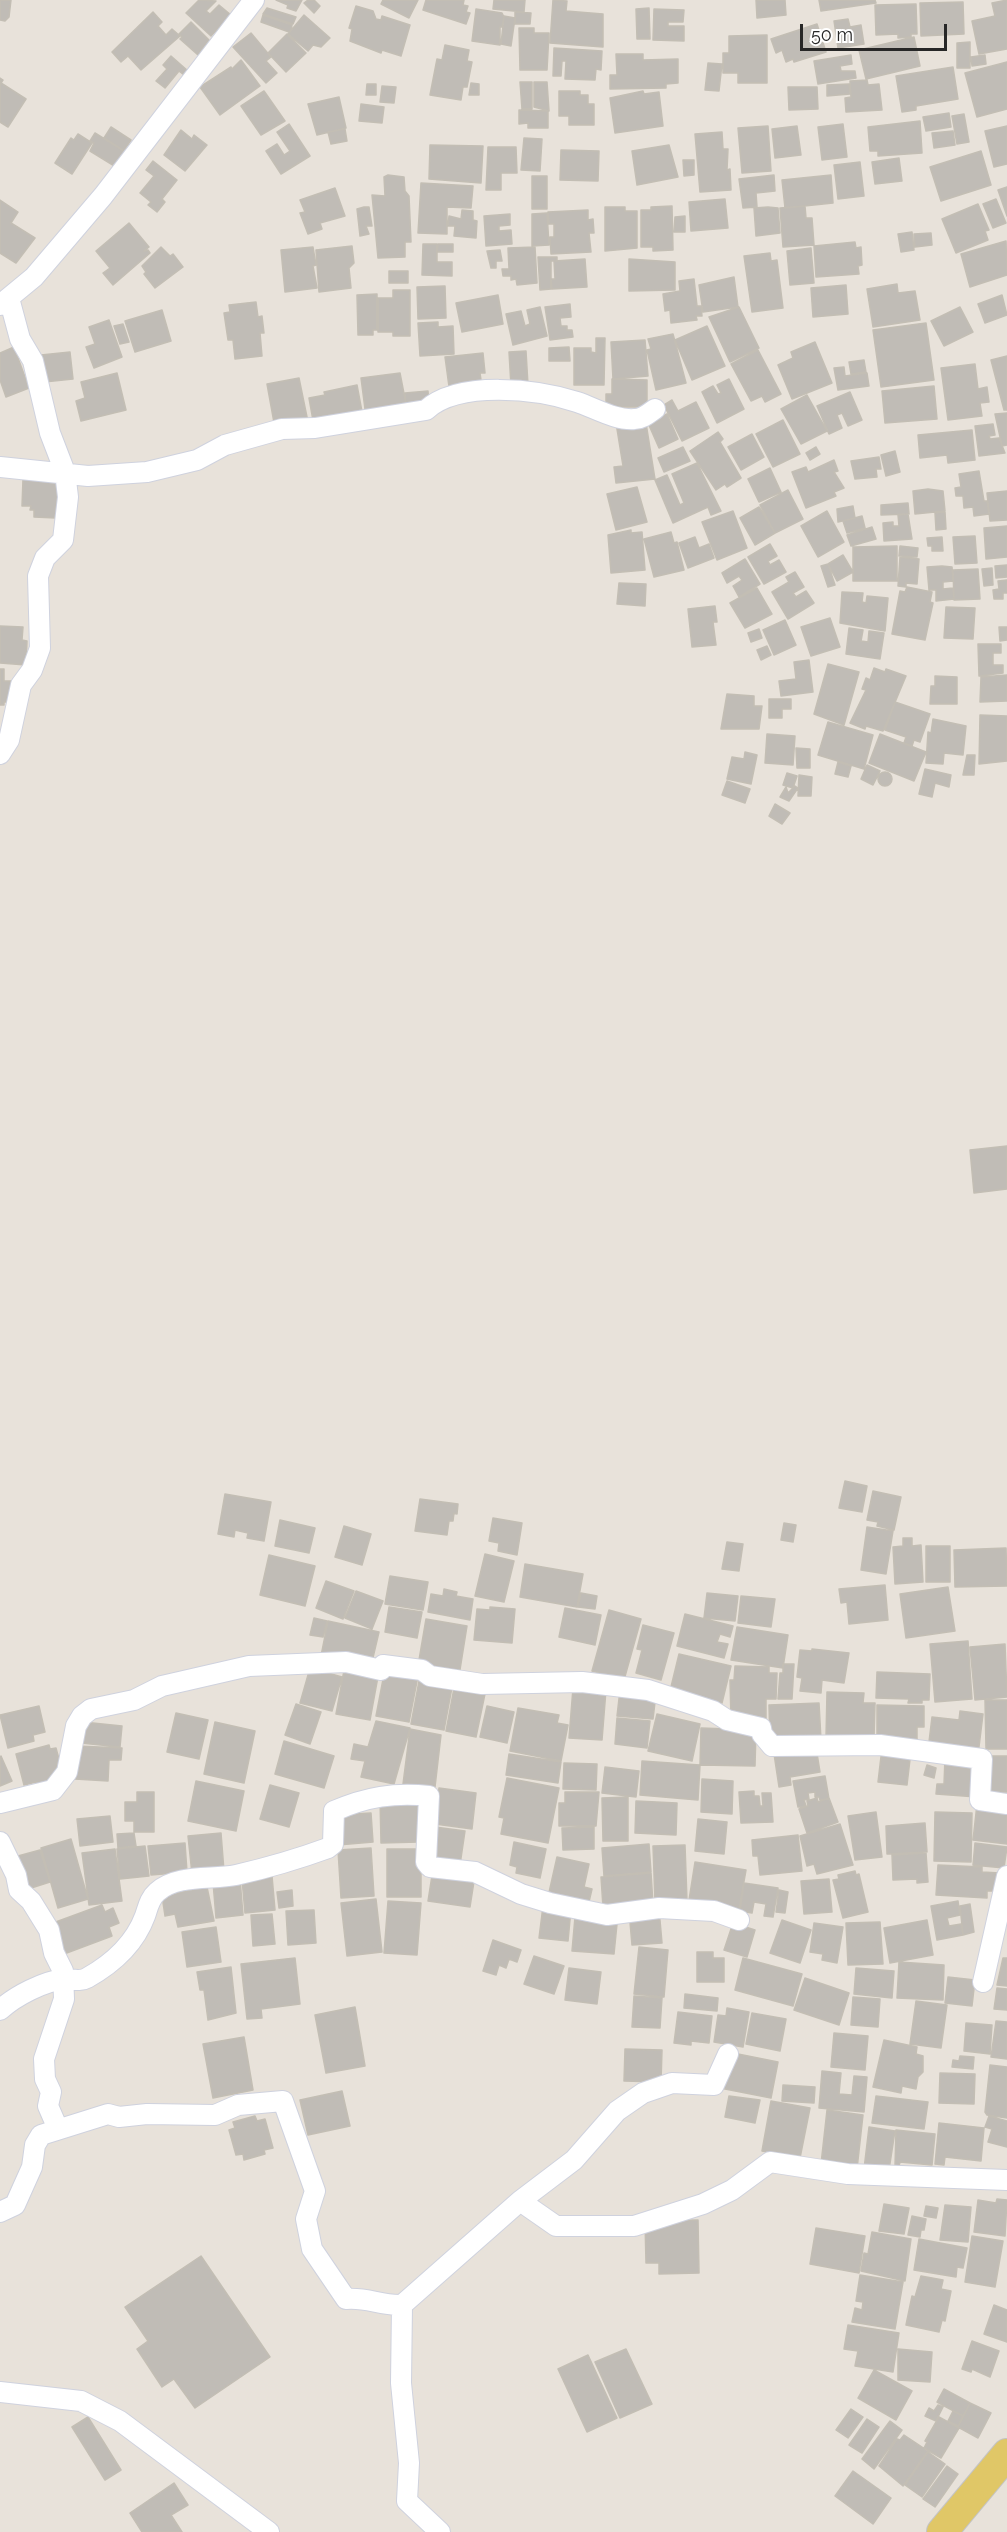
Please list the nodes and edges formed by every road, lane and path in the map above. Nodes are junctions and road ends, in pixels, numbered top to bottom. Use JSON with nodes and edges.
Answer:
{"nodes":[{"id":1,"x":254,"y":0,"type":"edge"},
{"id":2,"x":4,"y":301,"type":"edge"},
{"id":3,"x":655,"y":409,"type":"dead end"},
{"id":4,"x":0,"y":467,"type":"edge"},
{"id":5,"x":65,"y":472,"type":"junction"},
{"id":6,"x":0,"y":754,"type":"edge"},
{"id":7,"x":0,"y":1803,"type":"edge"},
{"id":8,"x":1007,"y":1804,"type":"edge"},
{"id":9,"x":0,"y":1842,"type":"edge"},
{"id":10,"x":1007,"y":1876,"type":"edge"},
{"id":11,"x":739,"y":1920,"type":"dead end"},
{"id":12,"x":64,"y":1979,"type":"junction"},
{"id":13,"x":983,"y":1982,"type":"dead end"},
{"id":14,"x":0,"y":2010,"type":"edge"},
{"id":15,"x":728,"y":2054,"type":"dead end"},
{"id":16,"x":58,"y":2130,"type":"junction"},
{"id":17,"x":1007,"y":2180,"type":"edge"},
{"id":18,"x":520,"y":2201,"type":"junction"},
{"id":19,"x":0,"y":2212,"type":"edge"},
{"id":20,"x":402,"y":2305,"type":"junction"},
{"id":21,"x":0,"y":2392,"type":"edge"},
{"id":22,"x":1006,"y":2456,"type":"edge"},
{"id":23,"x":268,"y":2532,"type":"edge"},
{"id":24,"x":440,"y":2532,"type":"edge"},
{"id":25,"x":942,"y":2532,"type":"edge"}],
"edges":[{"from":1,"to":2,"type":"street"},
{"from":2,"to":5,"type":"street"},
{"from":3,"to":5,"type":"street"},
{"from":4,"to":5,"type":"street"},
{"from":5,"to":6,"type":"street"},
{"from":7,"to":8,"type":"street"},
{"from":9,"to":12,"type":"street"},
{"from":10,"to":13,"type":"street"},
{"from":11,"to":12,"type":"street"},
{"from":12,"to":14,"type":"street"},
{"from":12,"to":16,"type":"street"},
{"from":15,"to":18,"type":"street"},
{"from":16,"to":19,"type":"street"},
{"from":16,"to":20,"type":"street"},
{"from":17,"to":18,"type":"street"},
{"from":18,"to":20,"type":"street"},
{"from":20,"to":24,"type":"street"},
{"from":21,"to":23,"type":"street"},
{"from":22,"to":25,"type":"main road"}]}
